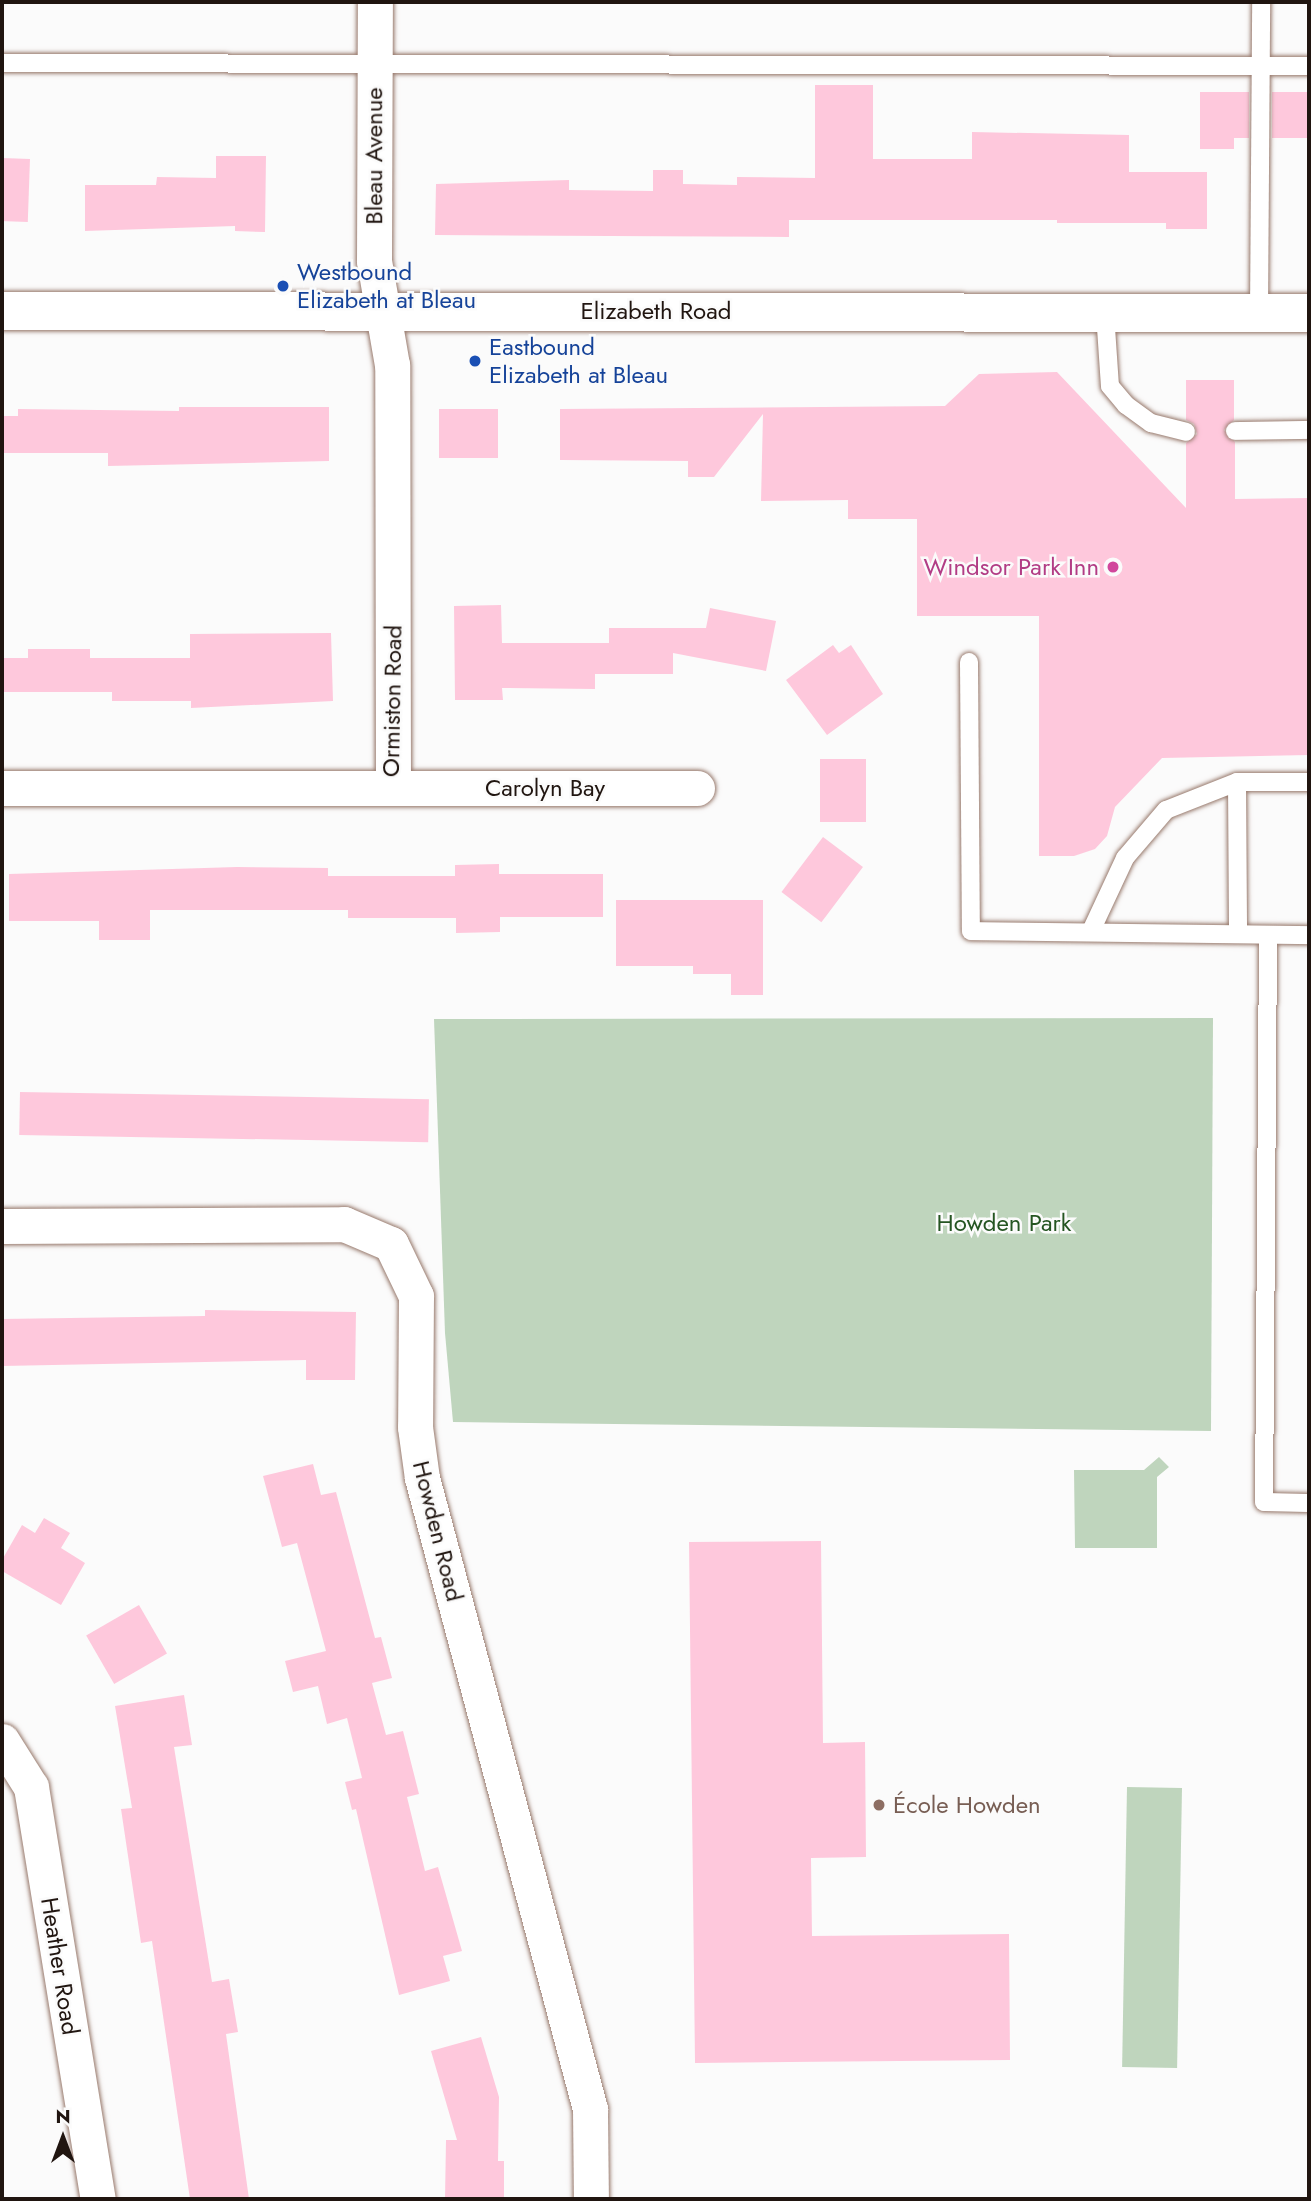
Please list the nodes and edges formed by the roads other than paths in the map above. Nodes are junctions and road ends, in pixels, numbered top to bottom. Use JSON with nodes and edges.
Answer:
{"nodes":[{"id":1,"x":375,"y":2,"type":"edge"},
{"id":2,"x":1261,"y":2,"type":"edge"},
{"id":3,"x":2,"y":63,"type":"edge"},
{"id":4,"x":374,"y":64,"type":"junction"},
{"id":5,"x":1261,"y":66,"type":"junction"},
{"id":6,"x":1309,"y":66,"type":"edge"},
{"id":7,"x":380,"y":310,"type":"junction"},
{"id":8,"x":2,"y":311,"type":"edge"},
{"id":9,"x":1105,"y":313,"type":"junction"},
{"id":10,"x":1309,"y":313,"type":"edge"},
{"id":11,"x":1259,"y":314,"type":"junction"},
{"id":12,"x":1309,"y":430,"type":"edge"},
{"id":13,"x":1235,"y":431,"type":"dead end"},
{"id":14,"x":1186,"y":432,"type":"dead end"},
{"id":15,"x":969,"y":662,"type":"dead end"},
{"id":16,"x":1237,"y":782,"type":"junction"},
{"id":17,"x":1309,"y":782,"type":"edge"},
{"id":18,"x":2,"y":788,"type":"edge"},
{"id":19,"x":393,"y":788,"type":"junction"},
{"id":20,"x":696,"y":788,"type":"dead end"},
{"id":21,"x":1091,"y":931,"type":"junction"},
{"id":22,"x":1238,"y":934,"type":"junction"},
{"id":23,"x":1268,"y":935,"type":"junction"},
{"id":24,"x":1309,"y":935,"type":"edge"},
{"id":25,"x":2,"y":1226,"type":"edge"},
{"id":26,"x":1309,"y":1503,"type":"edge"},
{"id":27,"x":2,"y":1741,"type":"edge"},
{"id":28,"x":98,"y":2199,"type":"edge"},
{"id":29,"x":591,"y":2199,"type":"edge"}],
"edges":[{"from":1,"to":4,"type":"street","name":"Bleau Avenue"},
{"from":2,"to":5,"type":"lane"},
{"from":3,"to":4,"type":"lane"},
{"from":4,"to":5,"type":"lane"},
{"from":4,"to":7,"type":"street","name":"Bleau Avenue"},
{"from":5,"to":6,"type":"lane"},
{"from":5,"to":11,"type":"lane"},
{"from":7,"to":8,"type":"street","name":"Elizabeth Road"},
{"from":7,"to":9,"type":"street","name":"Elizabeth Road"},
{"from":7,"to":19,"type":"street","name":"Ormiston Road"},
{"from":9,"to":11,"type":"street","name":"Elizabeth Road"},
{"from":9,"to":14,"type":"lane"},
{"from":10,"to":11,"type":"street","name":"Elizabeth Road"},
{"from":12,"to":13,"type":"lane"},
{"from":15,"to":21,"type":"lane"},
{"from":16,"to":17,"type":"lane"},
{"from":16,"to":21,"type":"lane"},
{"from":16,"to":22,"type":"lane"},
{"from":18,"to":19,"type":"street","name":"Ormiston Road"},
{"from":19,"to":20,"type":"street","name":"Carolyn Bay"},
{"from":21,"to":22,"type":"lane"},
{"from":22,"to":23,"type":"lane"},
{"from":23,"to":24,"type":"lane"},
{"from":23,"to":26,"type":"lane"},
{"from":25,"to":29,"type":"street","name":"Howden Road"},
{"from":27,"to":28,"type":"street","name":"Heather Road"}]}
